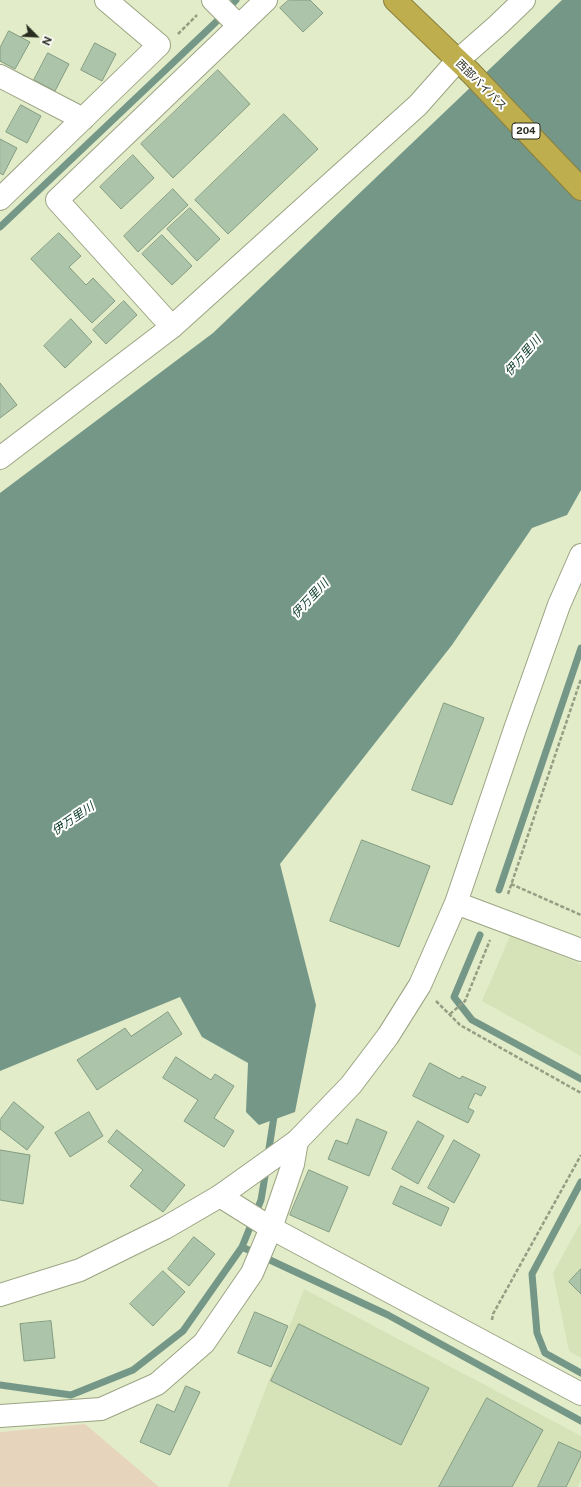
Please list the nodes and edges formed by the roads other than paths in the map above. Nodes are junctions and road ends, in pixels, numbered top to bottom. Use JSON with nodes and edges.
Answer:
{"nodes":[{"id":1,"x":106,"y":0,"type":"edge"},
{"id":2,"x":266,"y":0,"type":"edge"},
{"id":3,"x":395,"y":0,"type":"edge"},
{"id":4,"x":524,"y":0,"type":"edge"},
{"id":5,"x":207,"y":5,"type":"edge"},
{"id":6,"x":239,"y":26,"type":"junction"},
{"id":7,"x":464,"y":67,"type":"junction"},
{"id":8,"x":0,"y":76,"type":"edge"},
{"id":9,"x":83,"y":119,"type":"junction"},
{"id":10,"x":581,"y":189,"type":"edge"},
{"id":11,"x":2,"y":195,"type":"edge"},
{"id":12,"x":172,"y":327,"type":"junction"},
{"id":13,"x":0,"y":458,"type":"edge"},
{"id":14,"x":581,"y":555,"type":"edge"},
{"id":15,"x":456,"y":903,"type":"junction"},
{"id":16,"x":581,"y":950,"type":"edge"},
{"id":17,"x":297,"y":1141,"type":"junction"},
{"id":18,"x":220,"y":1196,"type":"junction"},
{"id":19,"x":271,"y":1228,"type":"junction"},
{"id":20,"x":0,"y":1295,"type":"edge"},
{"id":21,"x":581,"y":1394,"type":"edge"},
{"id":22,"x":0,"y":1416,"type":"edge"}],
"edges":[{"from":1,"to":9,"type":"street"},
{"from":2,"to":6,"type":"street"},
{"from":3,"to":7,"type":"highway","name":"西部バイパス","number":"204"},
{"from":4,"to":7,"type":"street"},
{"from":5,"to":6,"type":"street"},
{"from":6,"to":12,"type":"street"},
{"from":7,"to":10,"type":"highway","name":"西部バイパス","number":"204"},
{"from":7,"to":12,"type":"street"},
{"from":8,"to":9,"type":"street"},
{"from":9,"to":11,"type":"street"},
{"from":12,"to":13,"type":"street"},
{"from":14,"to":15,"type":"street"},
{"from":15,"to":16,"type":"street"},
{"from":15,"to":17,"type":"street"},
{"from":17,"to":18,"type":"street"},
{"from":17,"to":19,"type":"street"},
{"from":18,"to":19,"type":"street"},
{"from":18,"to":20,"type":"street"},
{"from":19,"to":21,"type":"street"},
{"from":19,"to":22,"type":"street"}]}
